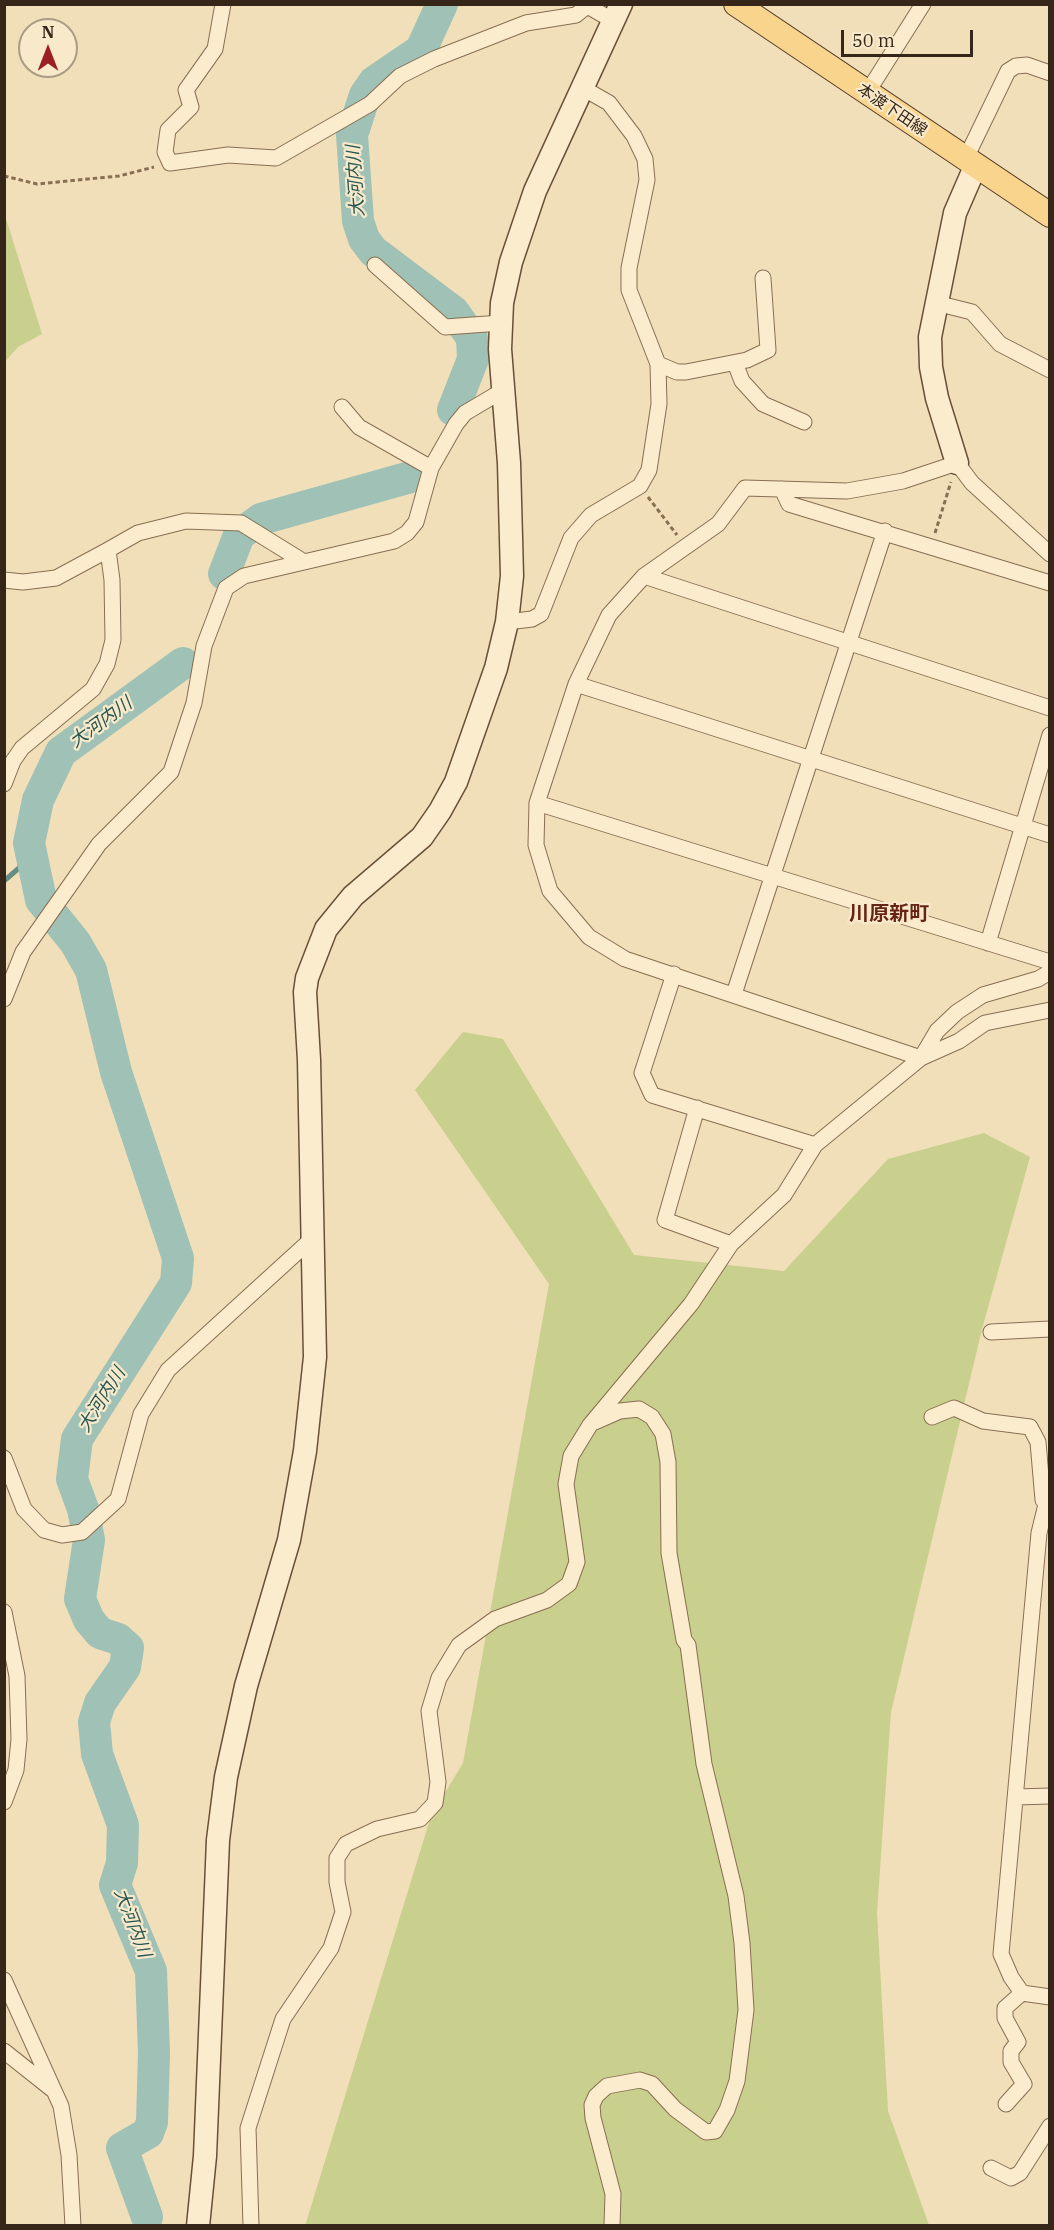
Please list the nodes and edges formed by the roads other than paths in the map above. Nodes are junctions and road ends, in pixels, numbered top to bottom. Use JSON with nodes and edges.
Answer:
{"nodes":[{"id":1,"x":223,"y":4,"type":"edge"},
{"id":2,"x":736,"y":4,"type":"edge"},
{"id":3,"x":923,"y":4,"type":"edge"},
{"id":4,"x":585,"y":5,"type":"edge"},
{"id":5,"x":617,"y":12,"type":"edge"},
{"id":6,"x":1050,"y":73,"type":"edge"},
{"id":7,"x":581,"y":87,"type":"junction"},
{"id":8,"x":867,"y":93,"type":"junction"},
{"id":9,"x":970,"y":164,"type":"junction"},
{"id":10,"x":1050,"y":215,"type":"edge"},
{"id":11,"x":375,"y":265,"type":"dead end"},
{"id":12,"x":763,"y":278,"type":"dead end"},
{"id":13,"x":936,"y":303,"type":"junction"},
{"id":14,"x":501,"y":323,"type":"junction"},
{"id":15,"x":735,"y":363,"type":"junction"},
{"id":16,"x":658,"y":364,"type":"junction"},
{"id":17,"x":1050,"y":370,"type":"edge"},
{"id":18,"x":502,"y":391,"type":"junction"},
{"id":19,"x":342,"y":407,"type":"dead end"},
{"id":20,"x":804,"y":422,"type":"dead end"},
{"id":21,"x":957,"y":463,"type":"junction"},
{"id":22,"x":431,"y":468,"type":"junction"},
{"id":23,"x":782,"y":489,"type":"junction"},
{"id":24,"x":885,"y":531,"type":"junction"},
{"id":25,"x":108,"y":550,"type":"junction"},
{"id":26,"x":1050,"y":554,"type":"edge"},
{"id":27,"x":304,"y":562,"type":"junction"},
{"id":28,"x":644,"y":576,"type":"junction"},
{"id":29,"x":4,"y":580,"type":"edge"},
{"id":30,"x":1050,"y":583,"type":"edge"},
{"id":31,"x":507,"y":622,"type":"junction"},
{"id":32,"x":848,"y":642,"type":"junction"},
{"id":33,"x":576,"y":684,"type":"junction"},
{"id":34,"x":1050,"y":708,"type":"edge"},
{"id":35,"x":1050,"y":735,"type":"edge"},
{"id":36,"x":811,"y":758,"type":"junction"},
{"id":37,"x":4,"y":784,"type":"edge"},
{"id":38,"x":537,"y":803,"type":"junction"},
{"id":39,"x":1023,"y":826,"type":"junction"},
{"id":40,"x":1050,"y":835,"type":"edge"},
{"id":41,"x":772,"y":876,"type":"junction"},
{"id":42,"x":988,"y":943,"type":"junction"},
{"id":43,"x":1050,"y":962,"type":"edge"},
{"id":44,"x":1050,"y":972,"type":"edge"},
{"id":45,"x":674,"y":974,"type":"junction"},
{"id":46,"x":734,"y":994,"type":"junction"},
{"id":47,"x":4,"y":999,"type":"edge"},
{"id":48,"x":1050,"y":1010,"type":"edge"},
{"id":49,"x":921,"y":1058,"type":"junction"},
{"id":50,"x":697,"y":1108,"type":"junction"},
{"id":51,"x":815,"y":1145,"type":"junction"},
{"id":52,"x":314,"y":1237,"type":"junction"},
{"id":53,"x":732,"y":1244,"type":"junction"},
{"id":54,"x":1050,"y":1329,"type":"edge"},
{"id":55,"x":991,"y":1332,"type":"dead end"},
{"id":56,"x":932,"y":1418,"type":"dead end"},
{"id":57,"x":590,"y":1425,"type":"junction"},
{"id":58,"x":4,"y":1458,"type":"edge"},
{"id":59,"x":1050,"y":1488,"type":"edge"},
{"id":60,"x":1044,"y":1512,"type":"junction"},
{"id":61,"x":4,"y":1612,"type":"edge"},
{"id":62,"x":1050,"y":1796,"type":"edge"},
{"id":63,"x":1016,"y":1797,"type":"junction"},
{"id":64,"x":4,"y":1802,"type":"edge"},
{"id":65,"x":4,"y":1980,"type":"edge"},
{"id":66,"x":1022,"y":1993,"type":"junction"},
{"id":67,"x":1050,"y":1997,"type":"edge"},
{"id":68,"x":4,"y":2050,"type":"edge"},
{"id":69,"x":56,"y":2092,"type":"junction"},
{"id":70,"x":1006,"y":2104,"type":"dead end"},
{"id":71,"x":1050,"y":2126,"type":"edge"},
{"id":72,"x":991,"y":2168,"type":"dead end"},
{"id":73,"x":73,"y":2226,"type":"edge"},
{"id":74,"x":198,"y":2226,"type":"edge"},
{"id":75,"x":251,"y":2226,"type":"edge"},
{"id":76,"x":612,"y":2226,"type":"edge"}],
"edges":[{"from":1,"to":4,"type":"street"},
{"from":2,"to":8,"type":"main road","name":"本渡下田線"},
{"from":3,"to":8,"type":"street"},
{"from":4,"to":5,"type":"street"},
{"from":5,"to":7,"type":"street"},
{"from":6,"to":9,"type":"street"},
{"from":7,"to":14,"type":"street"},
{"from":7,"to":16,"type":"street"},
{"from":8,"to":9,"type":"main road","name":"本渡下田線"},
{"from":9,"to":10,"type":"main road","name":"本渡下田線"},
{"from":9,"to":13,"type":"street"},
{"from":11,"to":14,"type":"street"},
{"from":12,"to":15,"type":"street"},
{"from":13,"to":17,"type":"street"},
{"from":13,"to":21,"type":"street"},
{"from":14,"to":18,"type":"street"},
{"from":15,"to":16,"type":"street"},
{"from":15,"to":20,"type":"street"},
{"from":16,"to":31,"type":"street"},
{"from":18,"to":22,"type":"street"},
{"from":18,"to":31,"type":"street"},
{"from":19,"to":22,"type":"street"},
{"from":21,"to":23,"type":"street"},
{"from":21,"to":26,"type":"street"},
{"from":22,"to":27,"type":"street"},
{"from":23,"to":24,"type":"street"},
{"from":23,"to":28,"type":"street"},
{"from":24,"to":30,"type":"street"},
{"from":24,"to":32,"type":"street"},
{"from":25,"to":27,"type":"street"},
{"from":25,"to":29,"type":"street"},
{"from":25,"to":37,"type":"street"},
{"from":27,"to":47,"type":"street"},
{"from":28,"to":32,"type":"street"},
{"from":28,"to":33,"type":"street"},
{"from":31,"to":52,"type":"street"},
{"from":32,"to":34,"type":"street"},
{"from":32,"to":36,"type":"street"},
{"from":33,"to":36,"type":"street"},
{"from":33,"to":38,"type":"street"},
{"from":35,"to":39,"type":"street"},
{"from":36,"to":39,"type":"street"},
{"from":36,"to":41,"type":"street"},
{"from":38,"to":41,"type":"street"},
{"from":38,"to":45,"type":"street"},
{"from":39,"to":40,"type":"street"},
{"from":39,"to":42,"type":"street"},
{"from":41,"to":42,"type":"street"},
{"from":41,"to":46,"type":"street"},
{"from":42,"to":43,"type":"street"},
{"from":44,"to":49,"type":"street"},
{"from":45,"to":46,"type":"street"},
{"from":45,"to":50,"type":"street"},
{"from":46,"to":49,"type":"street"},
{"from":48,"to":49,"type":"street"},
{"from":49,"to":51,"type":"street"},
{"from":50,"to":51,"type":"street"},
{"from":50,"to":53,"type":"street"},
{"from":51,"to":53,"type":"street"},
{"from":52,"to":58,"type":"street"},
{"from":52,"to":74,"type":"street"},
{"from":53,"to":57,"type":"street"},
{"from":54,"to":55,"type":"street"},
{"from":56,"to":60,"type":"street"},
{"from":57,"to":75,"type":"street"},
{"from":57,"to":76,"type":"street"},
{"from":59,"to":60,"type":"street"},
{"from":60,"to":63,"type":"street"},
{"from":61,"to":64,"type":"street"},
{"from":62,"to":63,"type":"street"},
{"from":63,"to":66,"type":"street"},
{"from":65,"to":69,"type":"street"},
{"from":66,"to":67,"type":"street"},
{"from":66,"to":70,"type":"street"},
{"from":68,"to":69,"type":"street"},
{"from":69,"to":73,"type":"street"},
{"from":71,"to":72,"type":"street"}]}
